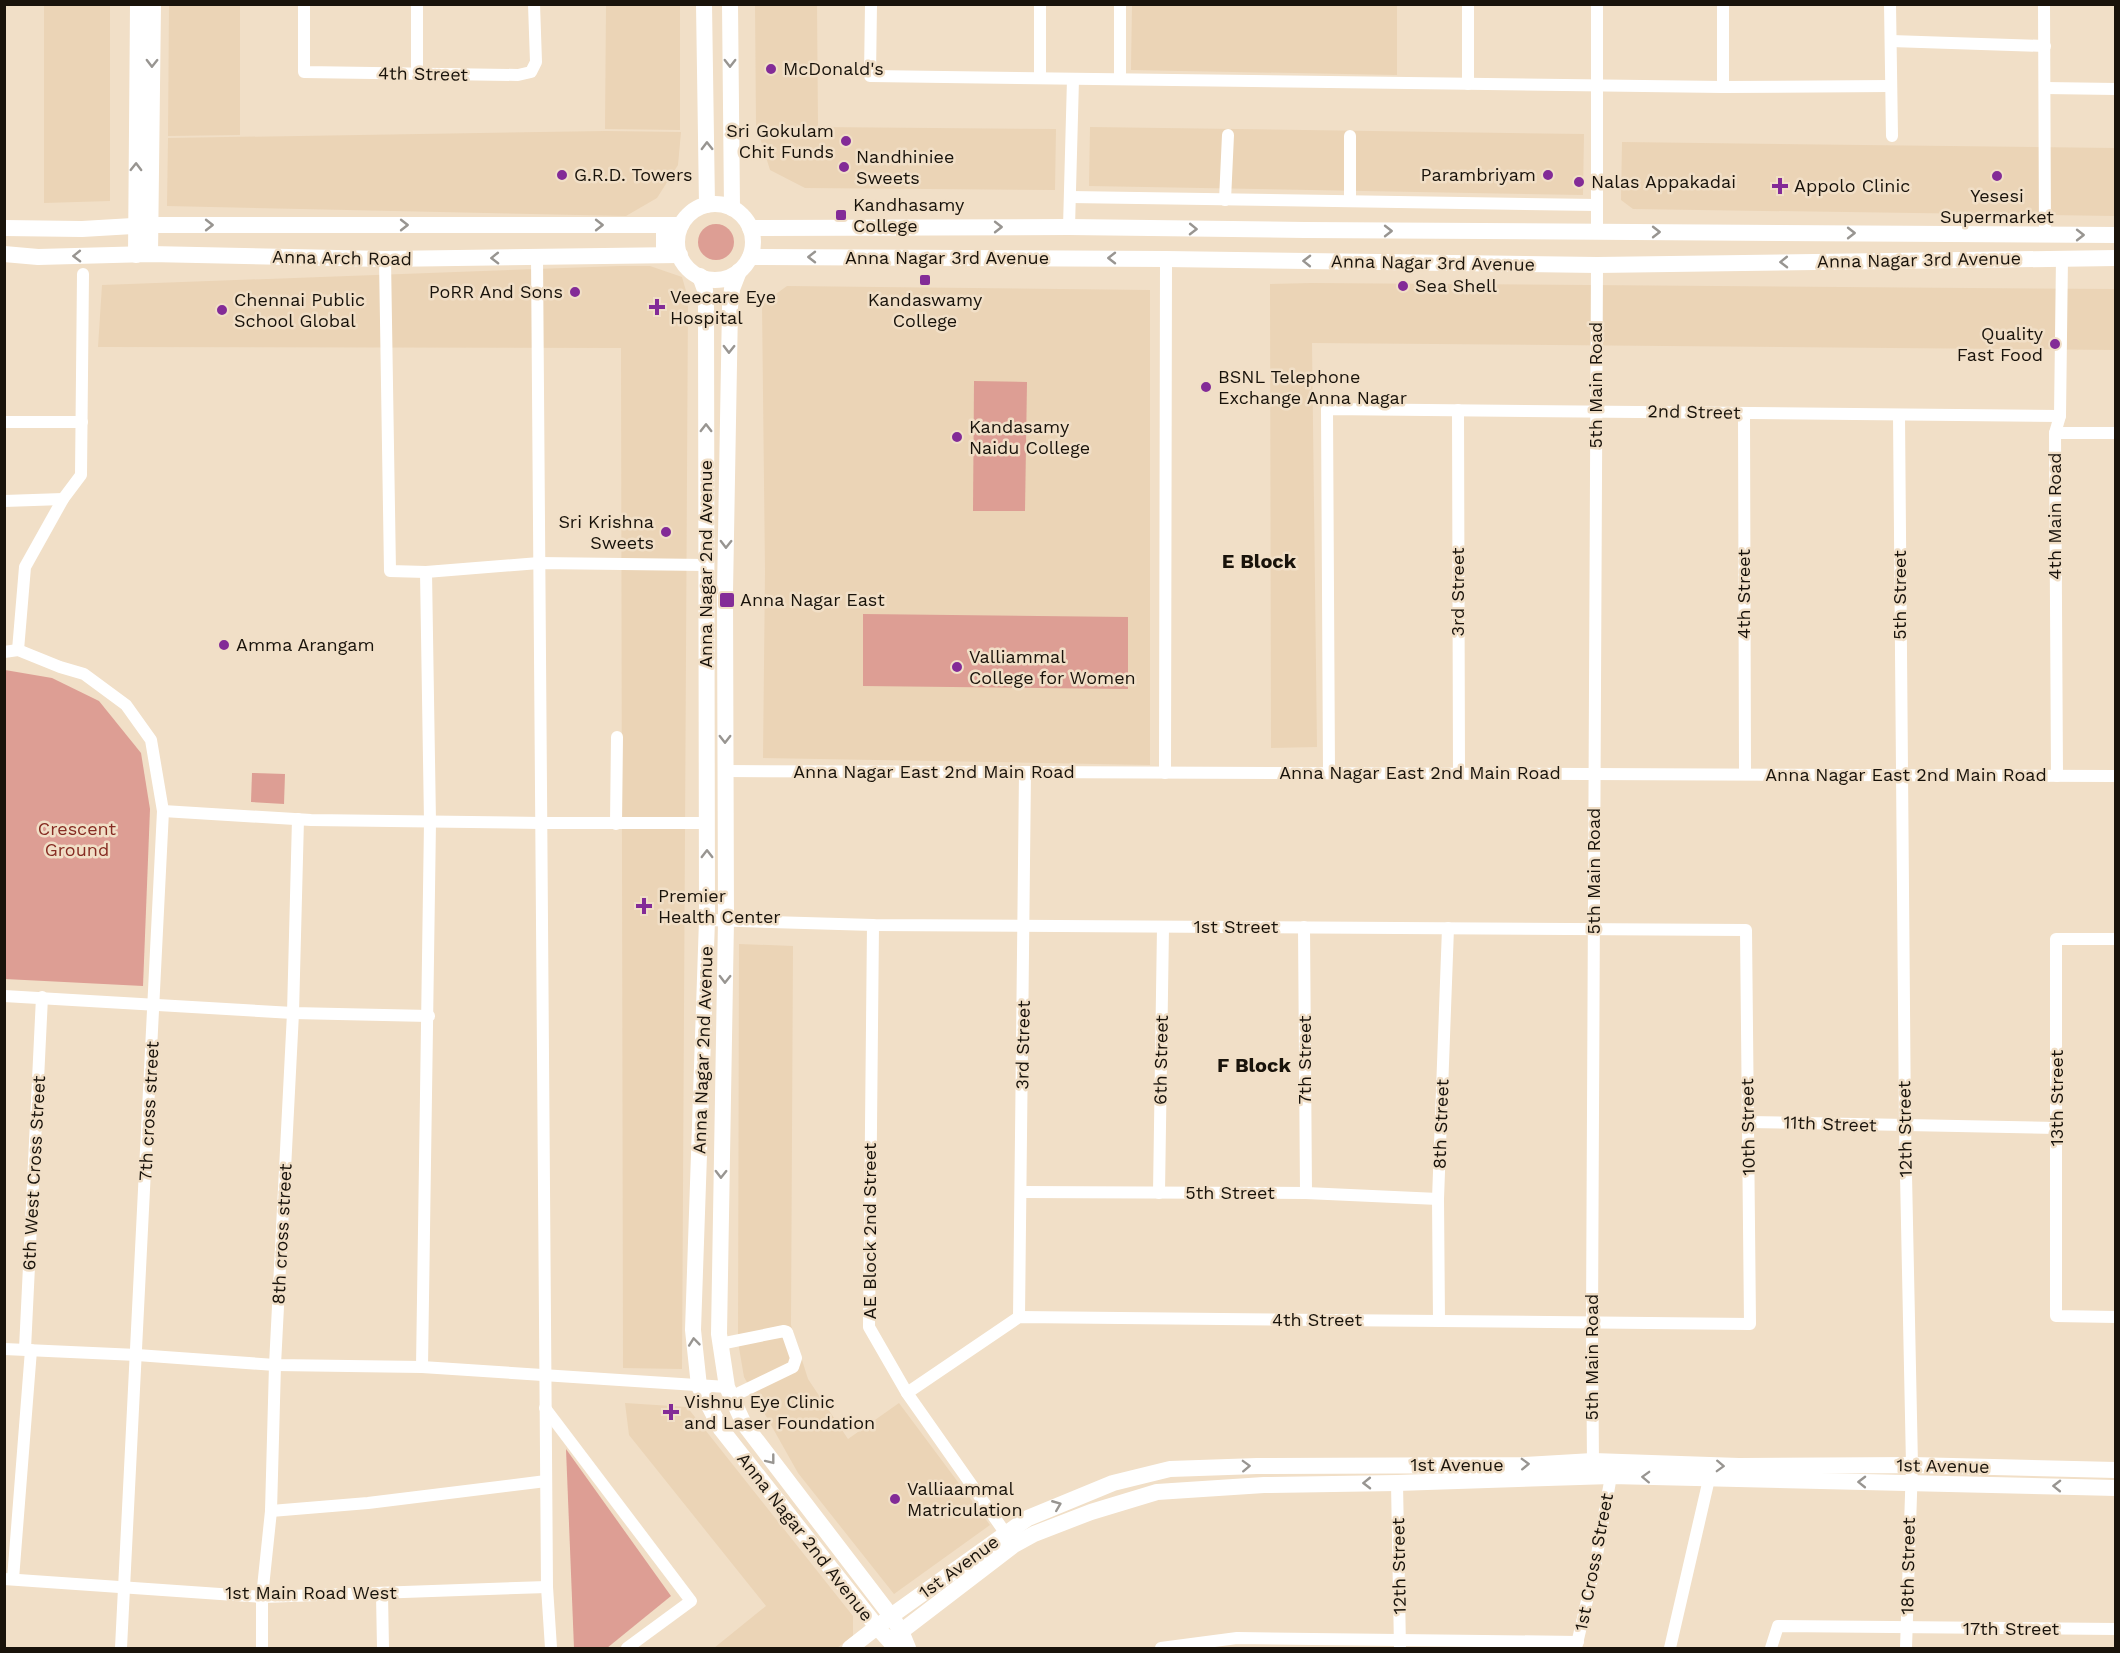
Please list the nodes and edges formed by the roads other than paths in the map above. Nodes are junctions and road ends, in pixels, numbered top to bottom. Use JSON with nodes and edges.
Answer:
{"nodes":[{"id":1,"x":138,"y":4,"type":"edge"},
{"id":2,"x":153,"y":4,"type":"edge"},
{"id":3,"x":304,"y":4,"type":"edge"},
{"id":4,"x":417,"y":4,"type":"edge"},
{"id":5,"x":534,"y":4,"type":"edge"},
{"id":6,"x":704,"y":4,"type":"edge"},
{"id":7,"x":730,"y":4,"type":"edge"},
{"id":8,"x":871,"y":4,"type":"edge"},
{"id":9,"x":1040,"y":4,"type":"edge"},
{"id":10,"x":1120,"y":4,"type":"edge"},
{"id":11,"x":1468,"y":4,"type":"edge"},
{"id":12,"x":1598,"y":4,"type":"edge"},
{"id":13,"x":1723,"y":4,"type":"edge"},
{"id":14,"x":1890,"y":4,"type":"edge"},
{"id":15,"x":2044,"y":4,"type":"edge"},
{"id":16,"x":1891,"y":41,"type":"junction"},
{"id":17,"x":2044,"y":46,"type":"junction"},
{"id":18,"x":417,"y":74,"type":"junction"},
{"id":19,"x":1040,"y":78,"type":"junction"},
{"id":20,"x":1120,"y":78,"type":"junction"},
{"id":21,"x":1073,"y":79,"type":"junction"},
{"id":22,"x":1468,"y":84,"type":"junction"},
{"id":23,"x":1597,"y":86,"type":"junction"},
{"id":24,"x":1891,"y":86,"type":"junction"},
{"id":25,"x":1723,"y":87,"type":"junction"},
{"id":26,"x":2045,"y":88,"type":"junction"},
{"id":27,"x":2115,"y":89,"type":"edge"},
{"id":28,"x":1228,"y":135,"type":"dead end"},
{"id":29,"x":1350,"y":136,"type":"dead end"},
{"id":30,"x":1892,"y":136,"type":"dead end"},
{"id":31,"x":1070,"y":197,"type":"junction"},
{"id":32,"x":1225,"y":200,"type":"junction"},
{"id":33,"x":1350,"y":201,"type":"junction"},
{"id":34,"x":707,"y":205,"type":"junction"},
{"id":35,"x":1597,"y":205,"type":"junction"},
{"id":36,"x":732,"y":208,"type":"junction"},
{"id":37,"x":143,"y":225,"type":"junction"},
{"id":38,"x":664,"y":225,"type":"junction"},
{"id":39,"x":681,"y":225,"type":"junction"},
{"id":40,"x":1069,"y":227,"type":"junction"},
{"id":41,"x":4,"y":228,"type":"edge"},
{"id":42,"x":750,"y":228,"type":"junction"},
{"id":43,"x":1597,"y":232,"type":"junction"},
{"id":44,"x":2044,"y":235,"type":"junction"},
{"id":45,"x":2115,"y":235,"type":"edge"},
{"id":46,"x":4,"y":254,"type":"edge"},
{"id":47,"x":143,"y":254,"type":"junction"},
{"id":48,"x":672,"y":255,"type":"junction"},
{"id":49,"x":537,"y":257,"type":"junction"},
{"id":50,"x":750,"y":257,"type":"junction"},
{"id":51,"x":2061,"y":258,"type":"junction"},
{"id":52,"x":2115,"y":258,"type":"edge"},
{"id":53,"x":385,"y":259,"type":"junction"},
{"id":54,"x":1166,"y":259,"type":"junction"},
{"id":55,"x":1597,"y":265,"type":"junction"},
{"id":56,"x":739,"y":271,"type":"junction"},
{"id":57,"x":83,"y":274,"type":"dead end"},
{"id":58,"x":700,"y":276,"type":"junction"},
{"id":59,"x":1458,"y":410,"type":"junction"},
{"id":60,"x":1596,"y":411,"type":"junction"},
{"id":61,"x":1744,"y":413,"type":"junction"},
{"id":62,"x":1899,"y":415,"type":"junction"},
{"id":63,"x":2060,"y":416,"type":"junction"},
{"id":64,"x":4,"y":422,"type":"edge"},
{"id":65,"x":82,"y":422,"type":"junction"},
{"id":66,"x":2055,"y":433,"type":"junction"},
{"id":67,"x":2115,"y":433,"type":"edge"},
{"id":68,"x":63,"y":499,"type":"junction"},
{"id":69,"x":4,"y":501,"type":"edge"},
{"id":70,"x":539,"y":563,"type":"junction"},
{"id":71,"x":706,"y":566,"type":"junction"},
{"id":72,"x":426,"y":572,"type":"junction"},
{"id":73,"x":18,"y":650,"type":"junction"},
{"id":74,"x":4,"y":652,"type":"edge"},
{"id":75,"x":617,"y":737,"type":"dead end"},
{"id":76,"x":725,"y":771,"type":"junction"},
{"id":77,"x":1025,"y":772,"type":"junction"},
{"id":78,"x":1165,"y":773,"type":"junction"},
{"id":79,"x":1329,"y":773,"type":"junction"},
{"id":80,"x":1459,"y":774,"type":"junction"},
{"id":81,"x":1594,"y":774,"type":"junction"},
{"id":82,"x":1745,"y":774,"type":"junction"},
{"id":83,"x":1902,"y":775,"type":"junction"},
{"id":84,"x":2057,"y":776,"type":"junction"},
{"id":85,"x":2115,"y":776,"type":"edge"},
{"id":86,"x":163,"y":811,"type":"junction"},
{"id":87,"x":298,"y":819,"type":"junction"},
{"id":88,"x":430,"y":822,"type":"junction"},
{"id":89,"x":707,"y":823,"type":"junction"},
{"id":90,"x":541,"y":824,"type":"junction"},
{"id":91,"x":616,"y":824,"type":"junction"},
{"id":92,"x":707,"y":920,"type":"junction"},
{"id":93,"x":726,"y":920,"type":"junction"},
{"id":94,"x":873,"y":925,"type":"junction"},
{"id":95,"x":1024,"y":926,"type":"junction"},
{"id":96,"x":1163,"y":927,"type":"junction"},
{"id":97,"x":1304,"y":927,"type":"junction"},
{"id":98,"x":1448,"y":928,"type":"junction"},
{"id":99,"x":1593,"y":929,"type":"junction"},
{"id":100,"x":1746,"y":930,"type":"joint"},
{"id":101,"x":2115,"y":939,"type":"edge"},
{"id":102,"x":4,"y":996,"type":"edge"},
{"id":103,"x":42,"y":997,"type":"junction"},
{"id":104,"x":154,"y":1005,"type":"junction"},
{"id":105,"x":293,"y":1013,"type":"junction"},
{"id":106,"x":429,"y":1016,"type":"junction"},
{"id":107,"x":1748,"y":1122,"type":"junction"},
{"id":108,"x":1905,"y":1126,"type":"junction"},
{"id":109,"x":2057,"y":1128,"type":"junction"},
{"id":110,"x":1022,"y":1192,"type":"junction"},
{"id":111,"x":1159,"y":1193,"type":"junction"},
{"id":112,"x":1306,"y":1193,"type":"junction"},
{"id":113,"x":1438,"y":1199,"type":"junction"},
{"id":114,"x":1019,"y":1317,"type":"junction"},
{"id":115,"x":2115,"y":1317,"type":"edge"},
{"id":116,"x":1439,"y":1321,"type":"junction"},
{"id":117,"x":1592,"y":1323,"type":"junction"},
{"id":118,"x":1750,"y":1324,"type":"joint"},
{"id":119,"x":720,"y":1344,"type":"junction"},
{"id":120,"x":4,"y":1348,"type":"edge"},
{"id":121,"x":28,"y":1349,"type":"junction"},
{"id":122,"x":137,"y":1355,"type":"junction"},
{"id":123,"x":275,"y":1365,"type":"junction"},
{"id":124,"x":422,"y":1367,"type":"junction"},
{"id":125,"x":545,"y":1376,"type":"junction"},
{"id":126,"x":699,"y":1386,"type":"junction"},
{"id":127,"x":729,"y":1392,"type":"junction"},
{"id":128,"x":907,"y":1393,"type":"junction"},
{"id":129,"x":545,"y":1408,"type":"junction"},
{"id":130,"x":1912,"y":1465,"type":"junction"},
{"id":131,"x":1593,"y":1469,"type":"junction"},
{"id":132,"x":2115,"y":1470,"type":"edge"},
{"id":133,"x":1611,"y":1476,"type":"junction"},
{"id":134,"x":1710,"y":1479,"type":"junction"},
{"id":135,"x":546,"y":1481,"type":"junction"},
{"id":136,"x":1397,"y":1483,"type":"junction"},
{"id":137,"x":1910,"y":1483,"type":"junction"},
{"id":138,"x":2115,"y":1488,"type":"edge"},
{"id":139,"x":271,"y":1511,"type":"junction"},
{"id":140,"x":1010,"y":1539,"type":"junction"},
{"id":141,"x":9,"y":1579,"type":"edge"},
{"id":142,"x":124,"y":1587,"type":"junction"},
{"id":143,"x":547,"y":1587,"type":"junction"},
{"id":144,"x":382,"y":1594,"type":"junction"},
{"id":145,"x":262,"y":1597,"type":"junction"},
{"id":146,"x":891,"y":1616,"type":"junction"},
{"id":147,"x":877,"y":1627,"type":"junction"},
{"id":148,"x":1906,"y":1628,"type":"junction"},
{"id":149,"x":2115,"y":1629,"type":"edge"},
{"id":150,"x":891,"y":1642,"type":"edge"},
{"id":151,"x":1400,"y":1644,"type":"edge"},
{"id":152,"x":1577,"y":1645,"type":"edge"},
{"id":153,"x":121,"y":1648,"type":"edge"},
{"id":154,"x":261,"y":1648,"type":"edge"},
{"id":155,"x":382,"y":1648,"type":"edge"},
{"id":156,"x":551,"y":1648,"type":"edge"},
{"id":157,"x":627,"y":1648,"type":"edge"},
{"id":158,"x":850,"y":1648,"type":"edge"},
{"id":159,"x":908,"y":1648,"type":"edge"},
{"id":160,"x":1161,"y":1648,"type":"edge"},
{"id":161,"x":1670,"y":1648,"type":"edge"},
{"id":162,"x":1771,"y":1648,"type":"edge"},
{"id":163,"x":1906,"y":1648,"type":"edge"}],
"edges":[{"from":37,"to":1,"type":"main road","one_way":true},
{"from":2,"to":37,"type":"main road","one_way":true},
{"from":3,"to":18,"type":"street","name":"4th Street"},
{"from":4,"to":18,"type":"street"},
{"from":5,"to":18,"type":"street","name":"4th Street"},
{"from":34,"to":6,"type":"main road","one_way":true},
{"from":7,"to":36,"type":"main road","one_way":true},
{"from":8,"to":19,"type":"street"},
{"from":9,"to":19,"type":"street"},
{"from":10,"to":20,"type":"street"},
{"from":11,"to":22,"type":"street"},
{"from":12,"to":23,"type":"street"},
{"from":13,"to":25,"type":"street"},
{"from":14,"to":16,"type":"street"},
{"from":15,"to":17,"type":"street"},
{"from":16,"to":17,"type":"street"},
{"from":16,"to":24,"type":"street"},
{"from":17,"to":26,"type":"street"},
{"from":19,"to":21,"type":"street"},
{"from":20,"to":21,"type":"street"},
{"from":20,"to":22,"type":"street"},
{"from":21,"to":31,"type":"street"},
{"from":22,"to":23,"type":"street"},
{"from":23,"to":25,"type":"street"},
{"from":23,"to":35,"type":"street"},
{"from":24,"to":25,"type":"street"},
{"from":24,"to":30,"type":"street"},
{"from":26,"to":27,"type":"street"},
{"from":26,"to":44,"type":"street"},
{"from":28,"to":32,"type":"street"},
{"from":29,"to":33,"type":"street"},
{"from":31,"to":32,"type":"street"},
{"from":31,"to":40,"type":"street"},
{"from":32,"to":33,"type":"street"},
{"from":33,"to":35,"type":"street"},
{"from":34,"to":36,"type":"main road"},
{"from":34,"to":39,"type":"main road"},
{"from":35,"to":43,"type":"street"},
{"from":36,"to":42,"type":"main road"},
{"from":37,"to":38,"type":"main road","one_way":true},
{"from":37,"to":41,"type":"main road"},
{"from":37,"to":47,"type":"main road"},
{"from":38,"to":39,"type":"main road"},
{"from":38,"to":48,"type":"main road"},
{"from":39,"to":48,"type":"main road"},
{"from":42,"to":40,"type":"main road","name":"Anna Nagar 3rd Avenue","one_way":true},
{"from":40,"to":43,"type":"main road","name":"Anna Nagar 3rd Avenue","one_way":true},
{"from":42,"to":50,"type":"main road"},
{"from":43,"to":44,"type":"main road","name":"Anna Nagar 3rd Avenue","one_way":true},
{"from":44,"to":45,"type":"main road","name":"Anna Nagar 3rd Avenue","one_way":true},
{"from":47,"to":46,"type":"main road","name":"Anna Arch Road","one_way":true},
{"from":47,"to":53,"type":"main road","name":"Anna Arch Road"},
{"from":48,"to":49,"type":"main road","name":"Anna Arch Road"},
{"from":48,"to":58,"type":"main road"},
{"from":49,"to":53,"type":"main road","name":"Anna Arch Road","one_way":true},
{"from":49,"to":70,"type":"street"},
{"from":54,"to":50,"type":"main road","name":"Anna Nagar 3rd Avenue","one_way":true},
{"from":50,"to":56,"type":"main road"},
{"from":51,"to":52,"type":"main road","name":"Anna Nagar 3rd Avenue"},
{"from":51,"to":55,"type":"main road","name":"Anna Nagar 3rd Avenue","one_way":true},
{"from":51,"to":63,"type":"street","name":"4th Main Road"},
{"from":53,"to":72,"type":"street"},
{"from":55,"to":54,"type":"main road","name":"Anna Nagar 3rd Avenue","one_way":true},
{"from":54,"to":78,"type":"street"},
{"from":55,"to":60,"type":"street","name":"5th Main Road"},
{"from":56,"to":58,"type":"main road"},
{"from":56,"to":76,"type":"main road","name":"Anna Nagar 2nd Avenue","one_way":true},
{"from":57,"to":65,"type":"street"},
{"from":71,"to":58,"type":"main road","name":"Anna Nagar 2nd Avenue","one_way":true},
{"from":59,"to":60,"type":"street","name":"2nd Street"},
{"from":59,"to":79,"type":"street","name":"2nd Street"},
{"from":59,"to":80,"type":"street","name":"3rd Street"},
{"from":60,"to":61,"type":"street","name":"2nd Street"},
{"from":60,"to":81,"type":"street","name":"5th Main Road"},
{"from":61,"to":62,"type":"street","name":"2nd Street"},
{"from":61,"to":82,"type":"street","name":"4th Street"},
{"from":62,"to":63,"type":"street","name":"2nd Street"},
{"from":62,"to":83,"type":"street","name":"5th Street"},
{"from":63,"to":66,"type":"street","name":"4th Main Road"},
{"from":64,"to":65,"type":"street"},
{"from":65,"to":68,"type":"street"},
{"from":66,"to":67,"type":"street"},
{"from":66,"to":84,"type":"street","name":"4th Main Road"},
{"from":68,"to":69,"type":"street"},
{"from":68,"to":73,"type":"street"},
{"from":70,"to":71,"type":"street"},
{"from":70,"to":72,"type":"street"},
{"from":70,"to":90,"type":"street"},
{"from":71,"to":89,"type":"main road","name":"Anna Nagar 2nd Avenue"},
{"from":72,"to":88,"type":"street"},
{"from":73,"to":74,"type":"street"},
{"from":73,"to":86,"type":"street","name":"7th cross street"},
{"from":75,"to":91,"type":"street"},
{"from":76,"to":77,"type":"street","name":"Anna Nagar East 2nd Main Road"},
{"from":76,"to":93,"type":"main road","name":"Anna Nagar 2nd Avenue"},
{"from":77,"to":78,"type":"street","name":"Anna Nagar East 2nd Main Road"},
{"from":77,"to":95,"type":"street","name":"3rd Street"},
{"from":78,"to":79,"type":"street","name":"Anna Nagar East 2nd Main Road"},
{"from":79,"to":80,"type":"street","name":"Anna Nagar East 2nd Main Road"},
{"from":80,"to":81,"type":"street","name":"Anna Nagar East 2nd Main Road"},
{"from":81,"to":82,"type":"street","name":"Anna Nagar East 2nd Main Road"},
{"from":81,"to":99,"type":"street","name":"5th Main Road"},
{"from":82,"to":83,"type":"street","name":"Anna Nagar East 2nd Main Road"},
{"from":83,"to":84,"type":"street","name":"Anna Nagar East 2nd Main Road"},
{"from":83,"to":108,"type":"street","name":"12th Street"},
{"from":84,"to":85,"type":"street","name":"Anna Nagar East 2nd Main Road"},
{"from":86,"to":87,"type":"street"},
{"from":86,"to":104,"type":"street","name":"7th cross street"},
{"from":87,"to":88,"type":"street"},
{"from":87,"to":105,"type":"street","name":"8th cross street"},
{"from":88,"to":90,"type":"street"},
{"from":88,"to":106,"type":"street"},
{"from":89,"to":91,"type":"street"},
{"from":92,"to":89,"type":"main road","name":"Anna Nagar 2nd Avenue","one_way":true},
{"from":90,"to":91,"type":"street"},
{"from":90,"to":125,"type":"street"},
{"from":92,"to":93,"type":"street","name":"1st Street"},
{"from":126,"to":92,"type":"main road","name":"Anna Nagar 2nd Avenue","one_way":true},
{"from":93,"to":94,"type":"street","name":"1st Street"},
{"from":93,"to":119,"type":"main road","name":"Anna Nagar 2nd Avenue","one_way":true},
{"from":94,"to":95,"type":"street","name":"1st Street"},
{"from":94,"to":128,"type":"street","name":"AE Block 2nd Street"},
{"from":95,"to":96,"type":"street","name":"1st Street"},
{"from":95,"to":110,"type":"street","name":"3rd Street"},
{"from":96,"to":97,"type":"street","name":"1st Street"},
{"from":96,"to":111,"type":"street","name":"6th Street"},
{"from":97,"to":98,"type":"street","name":"1st Street"},
{"from":97,"to":112,"type":"street","name":"7th Street"},
{"from":98,"to":99,"type":"street","name":"1st Street"},
{"from":98,"to":113,"type":"street","name":"8th Street"},
{"from":99,"to":100,"type":"street","name":"1st Street"},
{"from":99,"to":117,"type":"street","name":"5th Main Road"},
{"from":100,"to":107,"type":"street","name":"10th Street"},
{"from":101,"to":109,"type":"street","name":"13th Street"},
{"from":102,"to":103,"type":"street"},
{"from":103,"to":104,"type":"street"},
{"from":103,"to":121,"type":"street","name":"6th West Cross Street"},
{"from":104,"to":105,"type":"street"},
{"from":104,"to":122,"type":"street","name":"7th cross street"},
{"from":105,"to":106,"type":"street"},
{"from":105,"to":123,"type":"street","name":"8th cross street"},
{"from":106,"to":124,"type":"street"},
{"from":107,"to":108,"type":"street","name":"11th Street"},
{"from":107,"to":118,"type":"street","name":"10th Street"},
{"from":108,"to":109,"type":"street","name":"11th Street"},
{"from":108,"to":130,"type":"street","name":"12th Street"},
{"from":109,"to":115,"type":"street","name":"13th Street"},
{"from":110,"to":111,"type":"street","name":"5th Street"},
{"from":110,"to":114,"type":"street","name":"3rd Street"},
{"from":111,"to":112,"type":"street","name":"5th Street"},
{"from":112,"to":113,"type":"street","name":"5th Street"},
{"from":113,"to":116,"type":"street","name":"8th Street"},
{"from":114,"to":116,"type":"street","name":"4th Street"},
{"from":114,"to":128,"type":"street"},
{"from":116,"to":117,"type":"street","name":"4th Street"},
{"from":117,"to":118,"type":"street","name":"4th Street"},
{"from":117,"to":131,"type":"street","name":"5th Main Road"},
{"from":119,"to":127,"type":"main road","name":"Anna Nagar 2nd Avenue"},
{"from":119,"to":127,"type":"street"},
{"from":120,"to":121,"type":"street"},
{"from":121,"to":122,"type":"street"},
{"from":121,"to":141,"type":"street","name":"6th West Cross Street"},
{"from":122,"to":123,"type":"street"},
{"from":122,"to":142,"type":"street","name":"7th cross street"},
{"from":123,"to":124,"type":"street"},
{"from":123,"to":139,"type":"street","name":"8th cross street"},
{"from":124,"to":125,"type":"street"},
{"from":125,"to":126,"type":"street"},
{"from":125,"to":129,"type":"street"},
{"from":126,"to":127,"type":"street"},
{"from":126,"to":147,"type":"main road","name":"Anna Nagar 2nd Avenue"},
{"from":127,"to":146,"type":"main road","name":"Anna Nagar 2nd Avenue","one_way":true},
{"from":128,"to":140,"type":"street","name":"AE Block 2nd Street"},
{"from":129,"to":135,"type":"street"},
{"from":129,"to":157,"type":"street"},
{"from":131,"to":130,"type":"main road","name":"1st Avenue","one_way":true},
{"from":130,"to":132,"type":"main road","name":"1st Avenue"},
{"from":130,"to":137,"type":"street","name":"12th Street"},
{"from":131,"to":133,"type":"main road","name":"1st Avenue"},
{"from":131,"to":136,"type":"main road","name":"1st Avenue"},
{"from":140,"to":131,"type":"main road","name":"1st Avenue","one_way":true},
{"from":134,"to":133,"type":"main road","name":"1st Avenue","one_way":true},
{"from":133,"to":152,"type":"street","name":"1st Cross Street"},
{"from":137,"to":134,"type":"main road","name":"1st Avenue","one_way":true},
{"from":134,"to":161,"type":"street"},
{"from":135,"to":139,"type":"street"},
{"from":135,"to":143,"type":"street"},
{"from":136,"to":140,"type":"main road","name":"1st Avenue","one_way":true},
{"from":136,"to":151,"type":"street","name":"12th Street"},
{"from":138,"to":137,"type":"main road","name":"1st Avenue","one_way":true},
{"from":137,"to":148,"type":"street","name":"18th Street"},
{"from":139,"to":145,"type":"street","name":"8th cross street"},
{"from":140,"to":146,"type":"main road","name":"1st Avenue"},
{"from":140,"to":150,"type":"main road","name":"1st Avenue"},
{"from":141,"to":142,"type":"street","name":"1st Main Road West"},
{"from":142,"to":145,"type":"street","name":"1st Main Road West"},
{"from":142,"to":153,"type":"street","name":"7th cross street"},
{"from":143,"to":144,"type":"street","name":"1st Main Road West"},
{"from":143,"to":156,"type":"street"},
{"from":144,"to":145,"type":"street","name":"1st Main Road West"},
{"from":144,"to":155,"type":"street"},
{"from":145,"to":154,"type":"street","name":"8th cross street"},
{"from":146,"to":147,"type":"main road","name":"1st Avenue"},
{"from":146,"to":150,"type":"main road","name":"Anna Nagar 2nd Avenue"},
{"from":147,"to":150,"type":"main road","name":"Anna Nagar 2nd Avenue"},
{"from":147,"to":158,"type":"main road","name":"1st Avenue"},
{"from":148,"to":149,"type":"street","name":"17th Street"},
{"from":148,"to":162,"type":"street","name":"17th Street"},
{"from":148,"to":163,"type":"street","name":"18th Street"},
{"from":150,"to":159,"type":"main road"},
{"from":151,"to":152,"type":"street"},
{"from":151,"to":160,"type":"street"}]}
